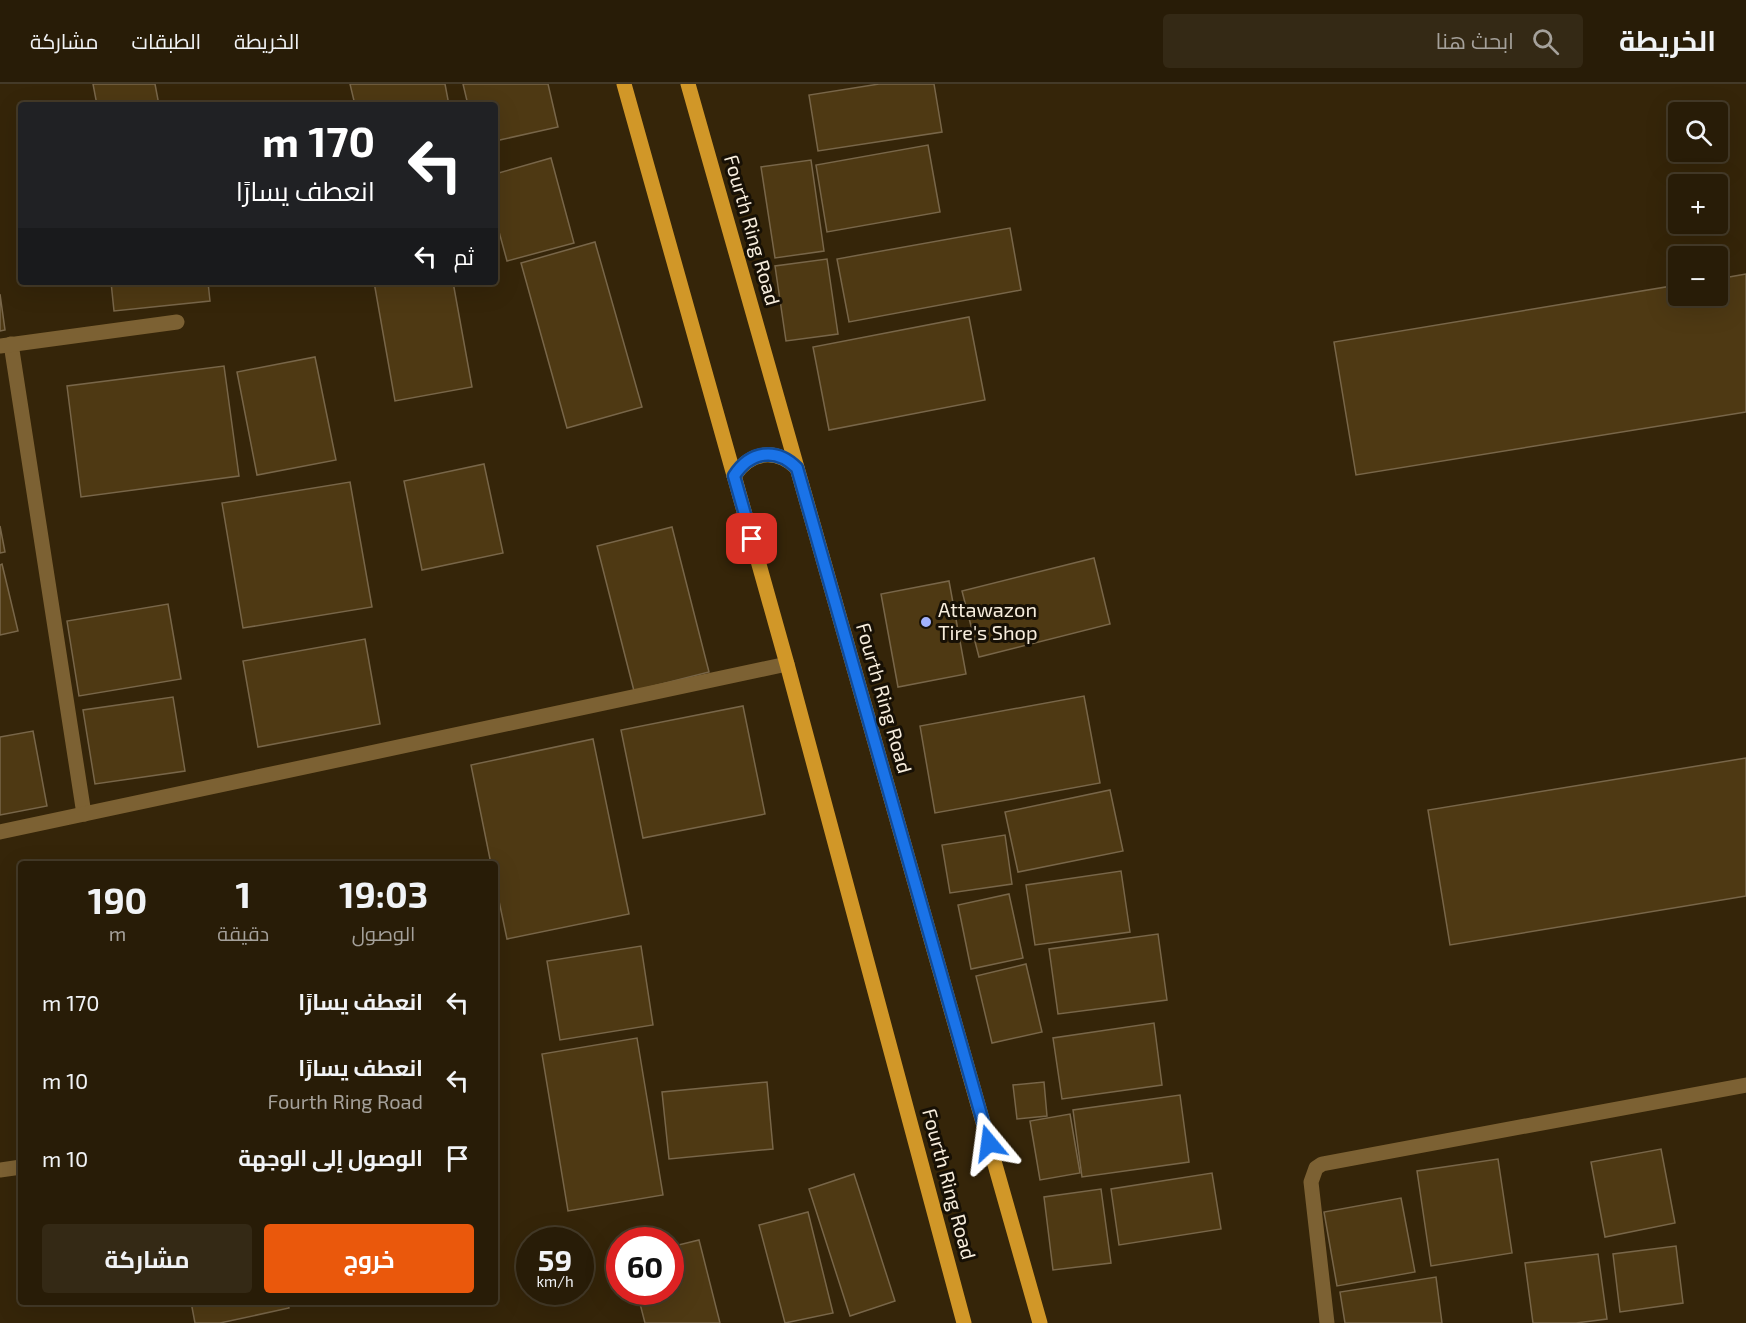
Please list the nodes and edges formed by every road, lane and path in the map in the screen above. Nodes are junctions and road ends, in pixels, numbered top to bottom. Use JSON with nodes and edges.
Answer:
{"nodes":[{"id":1,"x":624,"y":84,"type":"edge"},
{"id":2,"x":688,"y":84,"type":"edge"},
{"id":3,"x":177,"y":322,"type":"dead end"},
{"id":4,"x":5,"y":345,"type":"edge"},
{"id":5,"x":797,"y":468,"type":"junction"},
{"id":6,"x":734,"y":476,"type":"junction"},
{"id":7,"x":787,"y":664,"type":"junction"},
{"id":8,"x":84,"y":814,"type":"junction"},
{"id":9,"x":0,"y":832,"type":"edge"},
{"id":10,"x":1746,"y":1085,"type":"edge"},
{"id":11,"x":18,"y":1167,"type":"edge"},
{"id":12,"x":0,"y":1170,"type":"edge"},
{"id":13,"x":964,"y":1323,"type":"edge"},
{"id":14,"x":1040,"y":1323,"type":"edge"},
{"id":15,"x":1327,"y":1323,"type":"edge"}],
"edges":[{"from":1,"to":6,"type":"main road","name":"Fourth Ring Road"},
{"from":2,"to":5,"type":"main road","name":"Fourth Ring Road"},
{"from":3,"to":4,"type":"street"},
{"from":4,"to":8,"type":"street"},
{"from":5,"to":6,"type":"main road"},
{"from":5,"to":14,"type":"main road","name":"Fourth Ring Road"},
{"from":6,"to":7,"type":"main road","name":"Fourth Ring Road"},
{"from":7,"to":8,"type":"street"},
{"from":7,"to":13,"type":"main road","name":"Fourth Ring Road"},
{"from":8,"to":9,"type":"street"},
{"from":10,"to":15,"type":"street"},
{"from":11,"to":12,"type":"street"}]}
